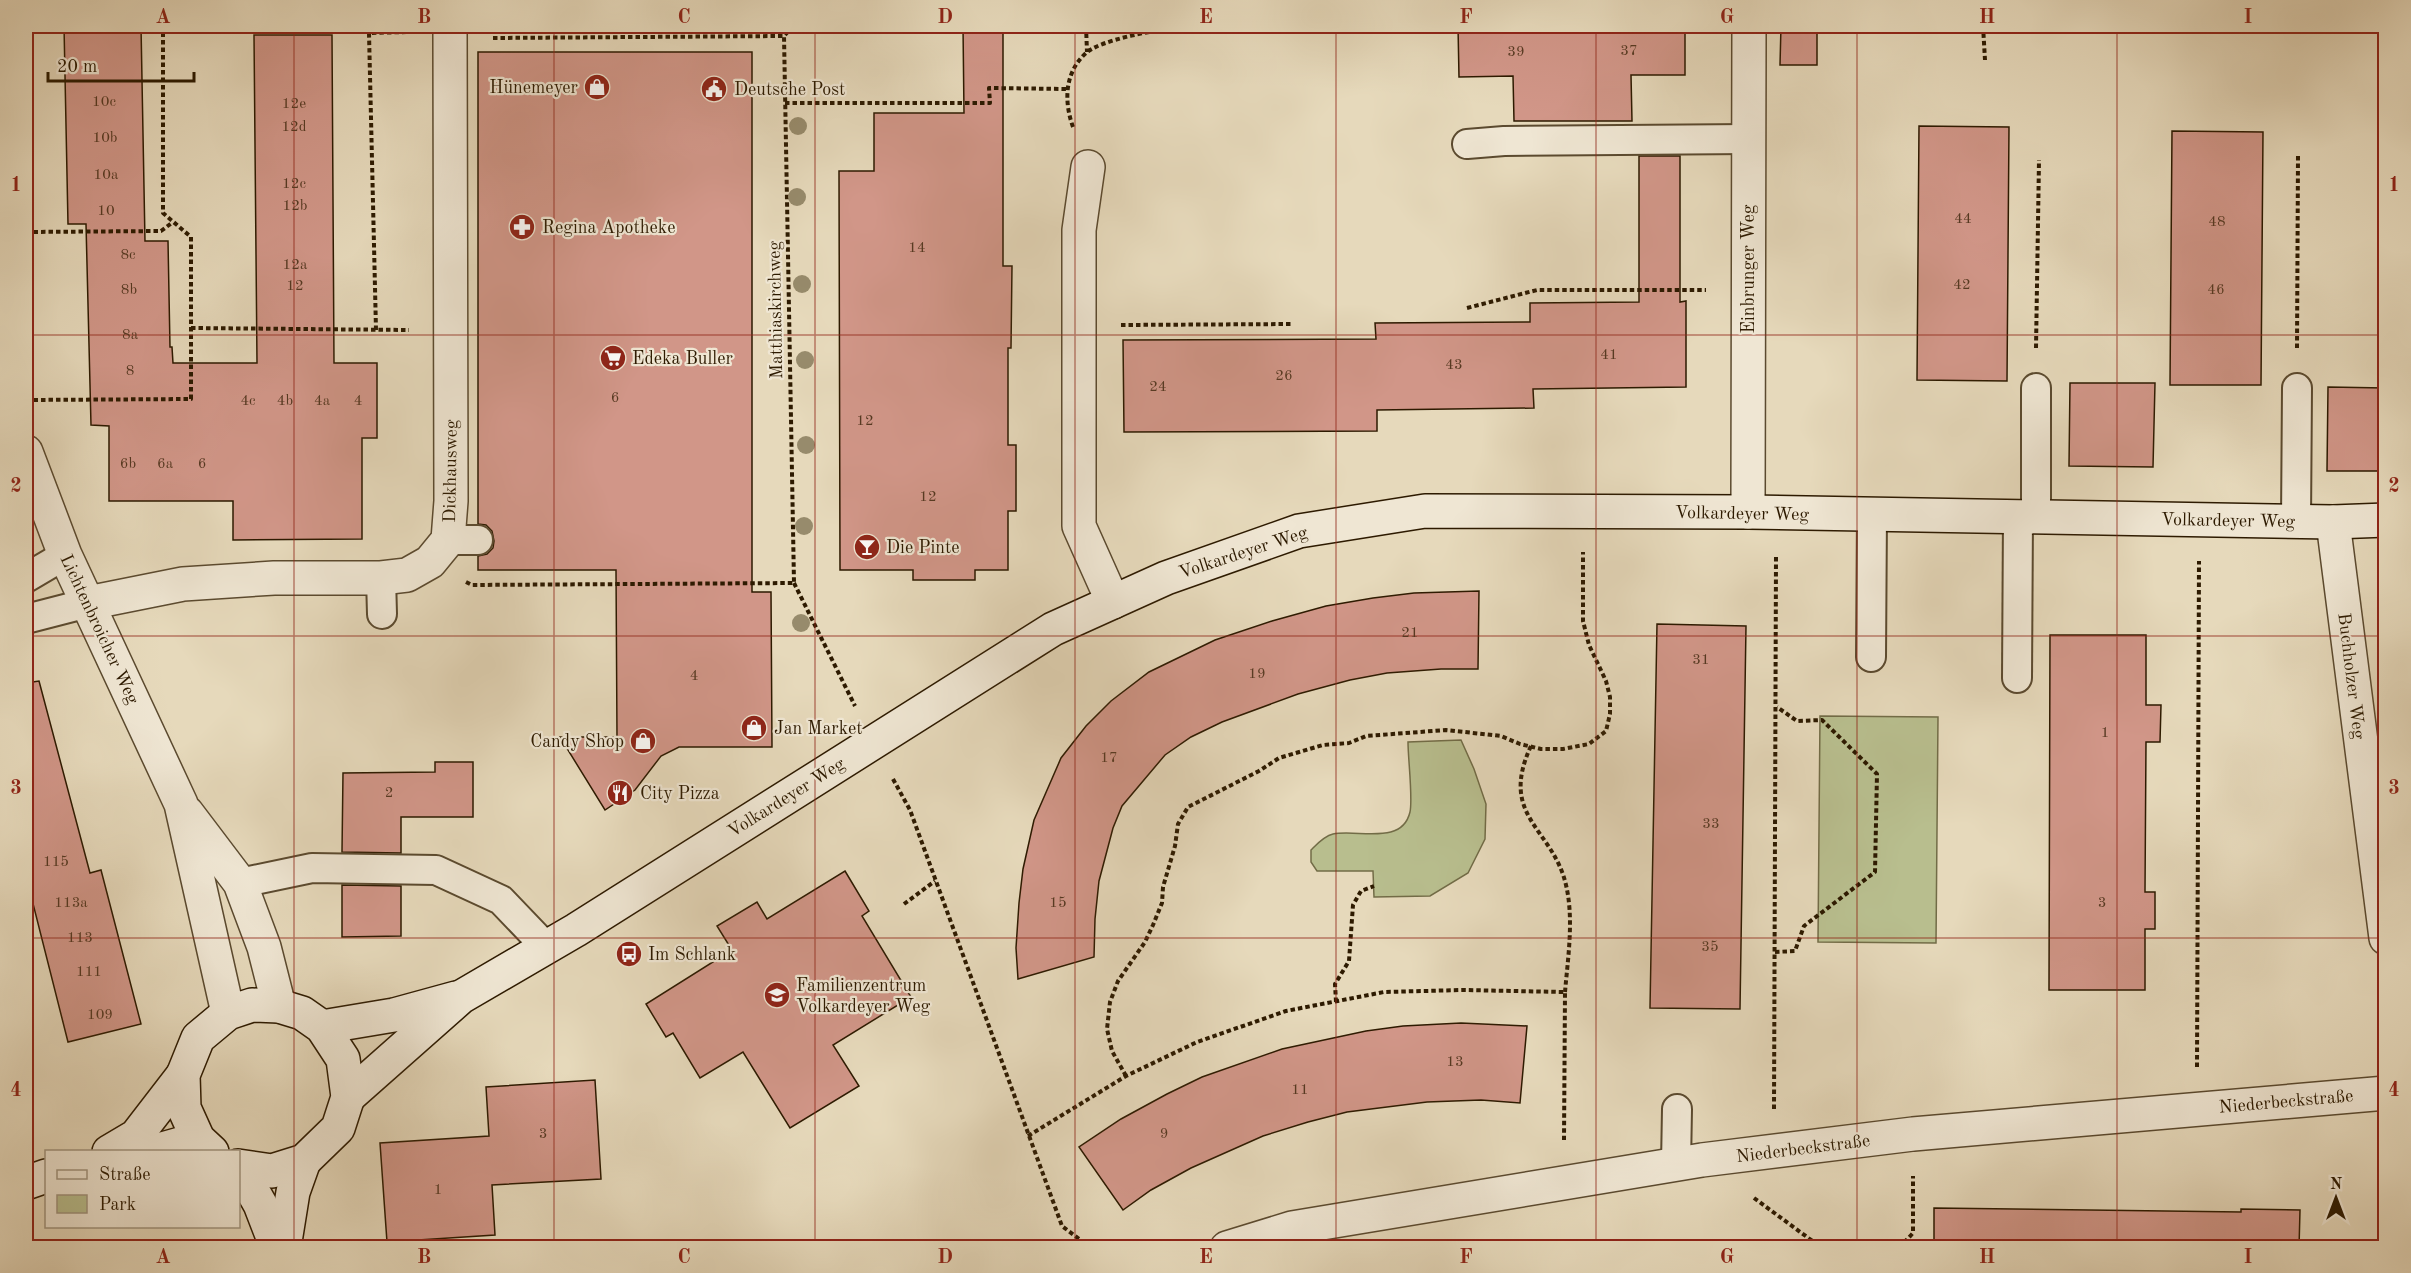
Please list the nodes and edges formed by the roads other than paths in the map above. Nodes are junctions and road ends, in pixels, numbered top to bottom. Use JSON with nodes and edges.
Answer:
{"nodes":[{"id":1,"x":1749,"y":26,"type":"edge"},
{"id":2,"x":450,"y":32,"type":"edge"},
{"id":3,"x":1749,"y":139,"type":"junction"},
{"id":4,"x":1467,"y":144,"type":"dead end"},
{"id":5,"x":1088,"y":168,"type":"road end"},
{"id":6,"x":2036,"y":388,"type":"road end"},
{"id":7,"x":2297,"y":388,"type":"road end"},
{"id":8,"x":26,"y":452,"type":"edge"},
{"id":9,"x":1762,"y":513,"type":"junction"},
{"id":10,"x":1872,"y":514,"type":"junction"},
{"id":11,"x":2027,"y":517,"type":"junction"},
{"id":12,"x":2385,"y":520,"type":"edge"},
{"id":13,"x":2296,"y":521,"type":"junction"},
{"id":14,"x":2333,"y":522,"type":"junction"},
{"id":15,"x":65,"y":555,"type":"junction"},
{"id":16,"x":26,"y":578,"type":"edge"},
{"id":17,"x":381,"y":578,"type":"junction"},
{"id":18,"x":1113,"y":602,"type":"junction"},
{"id":19,"x":88,"y":603,"type":"junction"},
{"id":20,"x":381,"y":614,"type":"dead end"},
{"id":21,"x":26,"y":619,"type":"edge"},
{"id":22,"x":1871,"y":657,"type":"dead end"},
{"id":23,"x":2017,"y":678,"type":"dead end"},
{"id":24,"x":181,"y":804,"type":"junction"},
{"id":25,"x":240,"y":883,"type":"junction"},
{"id":26,"x":2385,"y":938,"type":"edge"},
{"id":27,"x":546,"y":947,"type":"junction"},
{"id":28,"x":461,"y":997,"type":"junction"},
{"id":29,"x":279,"y":1006,"type":"junction"},
{"id":30,"x":228,"y":1013,"type":"junction"},
{"id":31,"x":322,"y":1027,"type":"junction"},
{"id":32,"x":183,"y":1075,"type":"junction"},
{"id":33,"x":2385,"y":1093,"type":"edge"},
{"id":34,"x":348,"y":1096,"type":"junction"},
{"id":35,"x":1677,"y":1109,"type":"dead end"},
{"id":36,"x":205,"y":1145,"type":"edge"},
{"id":37,"x":112,"y":1150,"type":"edge"},
{"id":38,"x":167,"y":1150,"type":"edge"},
{"id":39,"x":304,"y":1161,"type":"junction"},
{"id":40,"x":1689,"y":1162,"type":"junction"},
{"id":41,"x":240,"y":1167,"type":"edge"},
{"id":42,"x":240,"y":1169,"type":"edge"},
{"id":43,"x":45,"y":1176,"type":"edge"},
{"id":44,"x":26,"y":1183,"type":"edge"},
{"id":45,"x":277,"y":1248,"type":"edge"},
{"id":46,"x":284,"y":1248,"type":"edge"},
{"id":47,"x":1227,"y":1248,"type":"edge"}],
"edges":[{"from":1,"to":3,"type":"street","name":"Einbrunger Weg"},
{"from":2,"to":17,"type":"street","name":"Dickhausweg"},
{"from":3,"to":4,"type":"lane"},
{"from":3,"to":9,"type":"street","name":"Einbrunger Weg"},
{"from":5,"to":18,"type":"street"},
{"from":6,"to":11,"type":"lane"},
{"from":7,"to":13,"type":"lane"},
{"from":8,"to":15,"type":"street","name":"Lichtenbroicher Weg"},
{"from":9,"to":10,"type":"street","name":"Volkardeyer Weg"},
{"from":9,"to":18,"type":"street","name":"Volkardeyer Weg"},
{"from":10,"to":11,"type":"street","name":"Volkardeyer Weg"},
{"from":10,"to":22,"type":"lane"},
{"from":11,"to":13,"type":"street","name":"Volkardeyer Weg"},
{"from":11,"to":23,"type":"lane"},
{"from":12,"to":14,"type":"street","name":"Volkardeyer Weg"},
{"from":13,"to":14,"type":"street","name":"Volkardeyer Weg"},
{"from":14,"to":26,"type":"street","name":"Buchholzer Weg"},
{"from":15,"to":16,"type":"lane"},
{"from":15,"to":19,"type":"street","name":"Lichtenbroicher Weg"},
{"from":17,"to":19,"type":"street"},
{"from":17,"to":20,"type":"lane"},
{"from":18,"to":27,"type":"street","name":"Volkardeyer Weg"},
{"from":19,"to":21,"type":"lane"},
{"from":19,"to":24,"type":"street","name":"Lichtenbroicher Weg"},
{"from":24,"to":25,"type":"street","name":"Lichtenbroicher Weg"},
{"from":24,"to":30,"type":"street","name":"Lichtenbroicher Weg"},
{"from":25,"to":27,"type":"lane"},
{"from":25,"to":29,"type":"street","name":"Lichtenbroicher Weg"},
{"from":27,"to":28,"type":"street","name":"Volkardeyer Weg"},
{"from":28,"to":31,"type":"street","name":"Volkardeyer Weg"},
{"from":28,"to":34,"type":"street","name":"Volkardeyer Weg"},
{"from":29,"to":30,"type":"street"},
{"from":29,"to":31,"type":"street"},
{"from":30,"to":32,"type":"street"},
{"from":31,"to":34,"type":"street"},
{"from":32,"to":36,"type":"street"},
{"from":32,"to":37,"type":"street"},
{"from":33,"to":40,"type":"street","name":"Niederbeckstraße"},
{"from":34,"to":39,"type":"street"},
{"from":35,"to":40,"type":"lane"},
{"from":36,"to":38,"type":"street"},
{"from":39,"to":41,"type":"street"},
{"from":39,"to":46,"type":"street"},
{"from":40,"to":47,"type":"street","name":"Niederbeckstraße"},
{"from":42,"to":45,"type":"street"},
{"from":43,"to":44,"type":"street"}]}
